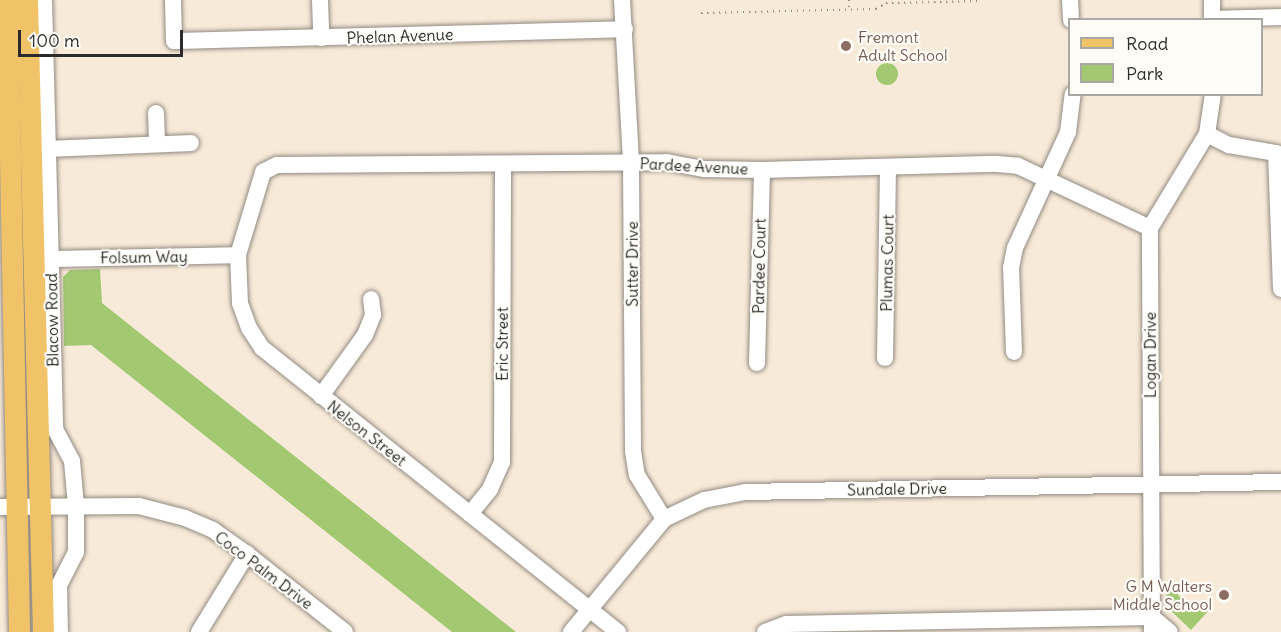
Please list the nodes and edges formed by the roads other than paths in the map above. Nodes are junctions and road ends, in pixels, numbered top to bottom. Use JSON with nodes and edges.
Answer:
{"nodes":[{"id":1,"x":7,"y":0,"type":"edge"},
{"id":2,"x":27,"y":0,"type":"edge"},
{"id":3,"x":44,"y":0,"type":"edge"},
{"id":4,"x":173,"y":0,"type":"edge"},
{"id":5,"x":320,"y":0,"type":"edge"},
{"id":6,"x":622,"y":0,"type":"edge"},
{"id":7,"x":1070,"y":0,"type":"edge"},
{"id":8,"x":1212,"y":0,"type":"edge"},
{"id":9,"x":1281,"y":17,"type":"edge"},
{"id":10,"x":1071,"y":18,"type":"edge"},
{"id":11,"x":1212,"y":18,"type":"edge"},
{"id":12,"x":1246,"y":18,"type":"edge"},
{"id":13,"x":625,"y":29,"type":"junction"},
{"id":14,"x":321,"y":38,"type":"junction"},
{"id":15,"x":1073,"y":96,"type":"edge"},
{"id":16,"x":1213,"y":96,"type":"edge"},
{"id":17,"x":156,"y":113,"type":"dead end"},
{"id":18,"x":1207,"y":134,"type":"junction"},
{"id":19,"x":191,"y":143,"type":"dead end"},
{"id":20,"x":157,"y":144,"type":"junction"},
{"id":21,"x":48,"y":149,"type":"junction"},
{"id":22,"x":631,"y":163,"type":"junction"},
{"id":23,"x":503,"y":164,"type":"junction"},
{"id":24,"x":888,"y":167,"type":"junction"},
{"id":25,"x":762,"y":170,"type":"junction"},
{"id":26,"x":262,"y":172,"type":"joint"},
{"id":27,"x":1047,"y":181,"type":"junction"},
{"id":28,"x":1150,"y":228,"type":"junction"},
{"id":29,"x":238,"y":255,"type":"junction"},
{"id":30,"x":51,"y":260,"type":"junction"},
{"id":31,"x":1281,"y":289,"type":"edge"},
{"id":32,"x":371,"y":298,"type":"dead end"},
{"id":33,"x":1014,"y":352,"type":"dead end"},
{"id":34,"x":885,"y":358,"type":"dead end"},
{"id":35,"x":757,"y":363,"type":"dead end"},
{"id":36,"x":321,"y":396,"type":"junction"},
{"id":37,"x":1281,"y":482,"type":"edge"},
{"id":38,"x":1150,"y":485,"type":"junction"},
{"id":39,"x":40,"y":506,"type":"junction"},
{"id":40,"x":76,"y":506,"type":"junction"},
{"id":41,"x":9,"y":507,"type":"edge"},
{"id":42,"x":470,"y":514,"type":"junction"},
{"id":43,"x":664,"y":519,"type":"junction"},
{"id":44,"x":247,"y":554,"type":"junction"},
{"id":45,"x":590,"y":609,"type":"junction"},
{"id":46,"x":1152,"y":624,"type":"edge"},
{"id":47,"x":19,"y":632,"type":"edge"},
{"id":48,"x":43,"y":632,"type":"edge"},
{"id":49,"x":60,"y":632,"type":"edge"},
{"id":50,"x":199,"y":632,"type":"edge"},
{"id":51,"x":345,"y":632,"type":"edge"},
{"id":52,"x":571,"y":632,"type":"edge"},
{"id":53,"x":618,"y":632,"type":"edge"},
{"id":54,"x":765,"y":632,"type":"edge"},
{"id":55,"x":1170,"y":632,"type":"edge"}],
"edges":[{"from":1,"to":41,"type":"main road"},
{"from":2,"to":39,"type":"main road","name":"Blacow Road"},
{"from":3,"to":21,"type":"street","name":"Blacow Road"},
{"from":4,"to":14,"type":"street","name":"Phelan Avenue"},
{"from":5,"to":14,"type":"street"},
{"from":6,"to":13,"type":"street","name":"Sutter Drive"},
{"from":7,"to":10,"type":"street"},
{"from":8,"to":11,"type":"street"},
{"from":9,"to":12,"type":"street"},
{"from":13,"to":14,"type":"street","name":"Phelan Avenue"},
{"from":13,"to":22,"type":"street","name":"Sutter Drive"},
{"from":15,"to":27,"type":"street"},
{"from":16,"to":18,"type":"street"},
{"from":17,"to":20,"type":"street"},
{"from":18,"to":28,"type":"street"},
{"from":18,"to":31,"type":"street"},
{"from":19,"to":20,"type":"street"},
{"from":20,"to":21,"type":"street"},
{"from":21,"to":30,"type":"street","name":"Blacow Road"},
{"from":22,"to":23,"type":"street","name":"Pardee Avenue"},
{"from":22,"to":25,"type":"street","name":"Pardee Avenue"},
{"from":22,"to":43,"type":"street","name":"Sutter Drive"},
{"from":23,"to":26,"type":"street","name":"Pardee Avenue"},
{"from":23,"to":42,"type":"street","name":"Eric Street"},
{"from":24,"to":25,"type":"street","name":"Pardee Avenue"},
{"from":24,"to":27,"type":"street","name":"Pardee Avenue"},
{"from":24,"to":34,"type":"street","name":"Plumas Court"},
{"from":25,"to":35,"type":"street","name":"Pardee Court"},
{"from":26,"to":29,"type":"street","name":"Nelson Street"},
{"from":27,"to":28,"type":"street","name":"Pardee Avenue"},
{"from":27,"to":33,"type":"street"},
{"from":28,"to":38,"type":"street","name":"Logan Drive"},
{"from":29,"to":30,"type":"street","name":"Folsum Way"},
{"from":29,"to":36,"type":"street","name":"Nelson Street"},
{"from":30,"to":40,"type":"street","name":"Blacow Road"},
{"from":32,"to":36,"type":"street"},
{"from":36,"to":42,"type":"street","name":"Nelson Street"},
{"from":37,"to":38,"type":"street","name":"Sundale Drive"},
{"from":38,"to":43,"type":"street","name":"Sundale Drive"},
{"from":38,"to":46,"type":"street","name":"Logan Drive"},
{"from":39,"to":40,"type":"street","name":"Coco Palm Drive"},
{"from":39,"to":41,"type":"street","name":"Coco Palm Drive"},
{"from":39,"to":48,"type":"main road","name":"Blacow Road"},
{"from":40,"to":44,"type":"street","name":"Coco Palm Drive"},
{"from":40,"to":49,"type":"street","name":"Blacow Road"},
{"from":41,"to":47,"type":"main road"},
{"from":42,"to":45,"type":"street","name":"Nelson Street"},
{"from":43,"to":45,"type":"street","name":"Sundale Drive"},
{"from":44,"to":50,"type":"street"},
{"from":44,"to":51,"type":"street","name":"Coco Palm Drive"},
{"from":45,"to":52,"type":"street","name":"Sundale Drive"},
{"from":45,"to":53,"type":"street","name":"Nelson Street"},
{"from":46,"to":54,"type":"street"},
{"from":46,"to":55,"type":"street"}]}
